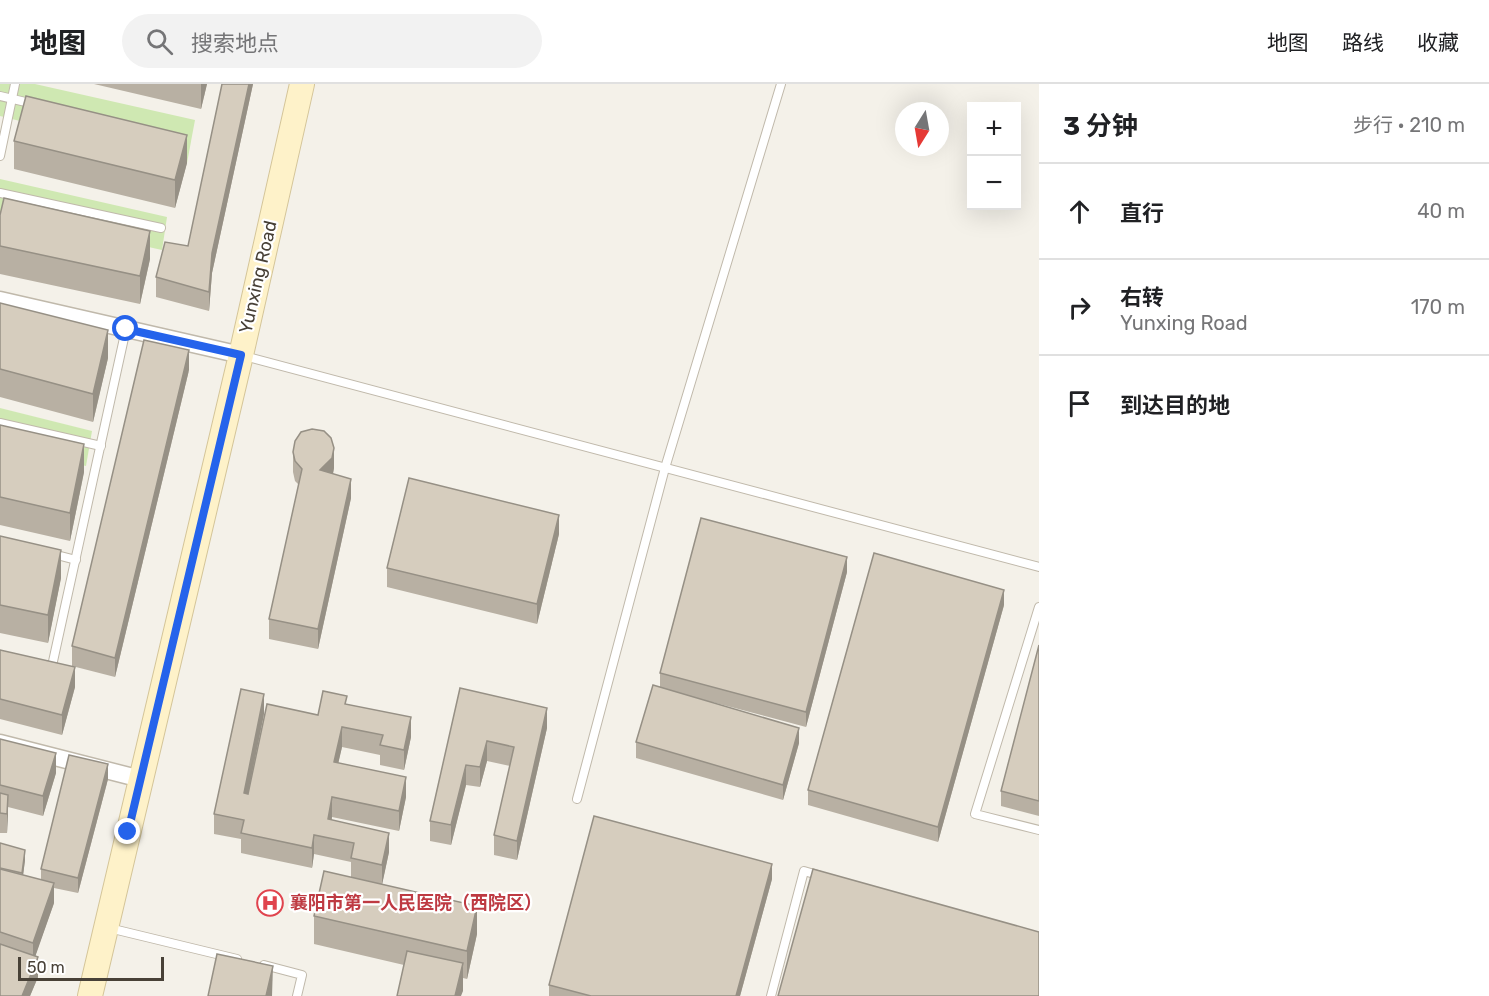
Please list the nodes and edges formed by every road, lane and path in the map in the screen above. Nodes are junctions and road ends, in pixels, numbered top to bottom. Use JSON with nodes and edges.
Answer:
{"nodes":[{"id":1,"x":15,"y":84,"type":"edge"},
{"id":2,"x":302,"y":84,"type":"edge"},
{"id":3,"x":781,"y":84,"type":"edge"},
{"id":4,"x":0,"y":96,"type":"edge"},
{"id":5,"x":12,"y":99,"type":"junction"},
{"id":6,"x":45,"y":106,"type":"edge"},
{"id":7,"x":0,"y":156,"type":"edge"},
{"id":8,"x":0,"y":193,"type":"edge"},
{"id":9,"x":161,"y":228,"type":"dead end"},
{"id":10,"x":0,"y":300,"type":"edge"},
{"id":11,"x":126,"y":329,"type":"junction"},
{"id":12,"x":241,"y":355,"type":"junction"},
{"id":13,"x":0,"y":423,"type":"edge"},
{"id":14,"x":101,"y":446,"type":"junction"},
{"id":15,"x":665,"y":468,"type":"junction"},
{"id":16,"x":43,"y":552,"type":"edge"},
{"id":17,"x":76,"y":560,"type":"junction"},
{"id":18,"x":1039,"y":567,"type":"edge"},
{"id":19,"x":1039,"y":607,"type":"edge"},
{"id":20,"x":42,"y":664,"type":"edge"},
{"id":21,"x":0,"y":743,"type":"edge"},
{"id":22,"x":141,"y":779,"type":"junction"},
{"id":23,"x":577,"y":799,"type":"dead end"},
{"id":24,"x":1039,"y":831,"type":"edge"},
{"id":25,"x":826,"y":877,"type":"edge"},
{"id":26,"x":106,"y":927,"type":"junction"},
{"id":27,"x":244,"y":961,"type":"edge"},
{"id":28,"x":256,"y":963,"type":"edge"},
{"id":29,"x":90,"y":996,"type":"edge"},
{"id":30,"x":297,"y":996,"type":"edge"},
{"id":31,"x":771,"y":996,"type":"edge"}],
"edges":[{"from":1,"to":5,"type":"lane"},
{"from":2,"to":12,"type":"main road","name":"Yunxing Road"},
{"from":3,"to":15,"type":"lane"},
{"from":4,"to":5,"type":"lane"},
{"from":5,"to":6,"type":"lane"},
{"from":5,"to":7,"type":"lane"},
{"from":8,"to":9,"type":"lane"},
{"from":10,"to":11,"type":"street"},
{"from":11,"to":12,"type":"street"},
{"from":11,"to":14,"type":"lane"},
{"from":12,"to":15,"type":"lane"},
{"from":12,"to":22,"type":"main road","name":"Yunxing Road"},
{"from":13,"to":14,"type":"lane"},
{"from":14,"to":17,"type":"lane"},
{"from":15,"to":18,"type":"lane"},
{"from":15,"to":23,"type":"lane"},
{"from":16,"to":17,"type":"lane"},
{"from":17,"to":20,"type":"lane"},
{"from":19,"to":24,"type":"lane"},
{"from":21,"to":22,"type":"street"},
{"from":22,"to":26,"type":"main road","name":"Yunxing Road"},
{"from":25,"to":31,"type":"lane"},
{"from":26,"to":27,"type":"lane"},
{"from":26,"to":29,"type":"main road","name":"Yunxing Road"},
{"from":28,"to":30,"type":"lane"}]}
